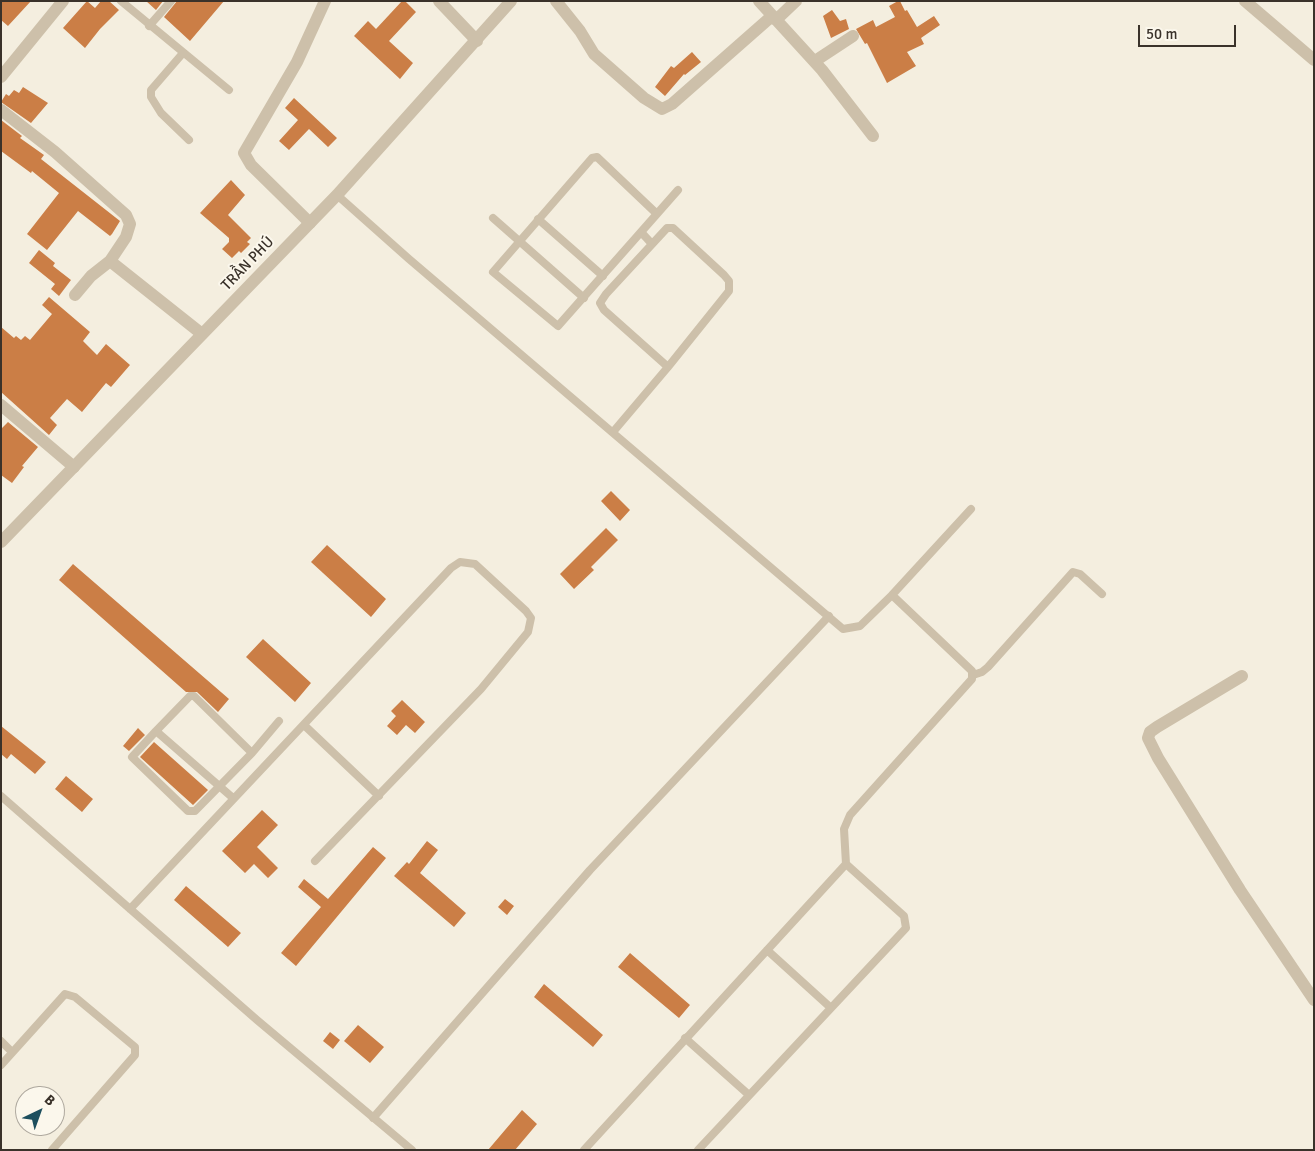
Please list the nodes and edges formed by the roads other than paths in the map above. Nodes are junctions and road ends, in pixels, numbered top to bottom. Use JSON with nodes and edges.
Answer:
{"nodes":[{"id":1,"x":63,"y":1,"type":"edge"},
{"id":2,"x":121,"y":1,"type":"edge"},
{"id":3,"x":171,"y":1,"type":"edge"},
{"id":4,"x":325,"y":1,"type":"edge"},
{"id":5,"x":439,"y":1,"type":"edge"},
{"id":6,"x":511,"y":1,"type":"edge"},
{"id":7,"x":556,"y":1,"type":"edge"},
{"id":8,"x":759,"y":1,"type":"edge"},
{"id":9,"x":796,"y":1,"type":"edge"},
{"id":10,"x":1245,"y":1,"type":"edge"},
{"id":11,"x":774,"y":18,"type":"junction"},
{"id":12,"x":149,"y":26,"type":"junction"},
{"id":13,"x":853,"y":36,"type":"dead end"},
{"id":14,"x":477,"y":41,"type":"junction"},
{"id":15,"x":183,"y":53,"type":"junction"},
{"id":16,"x":1314,"y":60,"type":"edge"},
{"id":17,"x":814,"y":61,"type":"junction"},
{"id":18,"x":1,"y":77,"type":"edge"},
{"id":19,"x":228,"y":90,"type":"dead end"},
{"id":20,"x":1,"y":110,"type":"edge"},
{"id":21,"x":873,"y":136,"type":"dead end"},
{"id":22,"x":189,"y":140,"type":"dead end"},
{"id":23,"x":678,"y":190,"type":"dead end"},
{"id":24,"x":337,"y":195,"type":"junction"},
{"id":25,"x":657,"y":214,"type":"junction"},
{"id":26,"x":493,"y":218,"type":"dead end"},
{"id":27,"x":538,"y":219,"type":"junction"},
{"id":28,"x":310,"y":223,"type":"junction"},
{"id":29,"x":641,"y":232,"type":"junction"},
{"id":30,"x":519,"y":241,"type":"junction"},
{"id":31,"x":652,"y":244,"type":"junction"},
{"id":32,"x":616,"y":260,"type":"junction"},
{"id":33,"x":110,"y":261,"type":"junction"},
{"id":34,"x":628,"y":271,"type":"junction"},
{"id":35,"x":603,"y":276,"type":"junction"},
{"id":36,"x":592,"y":288,"type":"junction"},
{"id":37,"x":75,"y":295,"type":"dead end"},
{"id":38,"x":584,"y":298,"type":"junction"},
{"id":39,"x":603,"y":298,"type":"junction"},
{"id":40,"x":202,"y":334,"type":"junction"},
{"id":41,"x":668,"y":368,"type":"junction"},
{"id":42,"x":1,"y":405,"type":"edge"},
{"id":43,"x":613,"y":432,"type":"junction"},
{"id":44,"x":74,"y":466,"type":"junction"},
{"id":45,"x":971,"y":509,"type":"dead end"},
{"id":46,"x":1,"y":542,"type":"edge"},
{"id":47,"x":1102,"y":594,"type":"dead end"},
{"id":48,"x":892,"y":595,"type":"junction"},
{"id":49,"x":828,"y":616,"type":"junction"},
{"id":50,"x":973,"y":676,"type":"junction"},
{"id":51,"x":1242,"y":676,"type":"dead end"},
{"id":52,"x":279,"y":720,"type":"dead end"},
{"id":53,"x":304,"y":725,"type":"junction"},
{"id":54,"x":156,"y":730,"type":"junction"},
{"id":55,"x":252,"y":753,"type":"junction"},
{"id":56,"x":219,"y":785,"type":"junction"},
{"id":57,"x":1,"y":796,"type":"edge"},
{"id":58,"x":380,"y":796,"type":"junction"},
{"id":59,"x":234,"y":798,"type":"junction"},
{"id":60,"x":315,"y":861,"type":"dead end"},
{"id":61,"x":846,"y":864,"type":"junction"},
{"id":62,"x":130,"y":909,"type":"junction"},
{"id":63,"x":767,"y":950,"type":"junction"},
{"id":64,"x":1314,"y":1000,"type":"edge"},
{"id":65,"x":831,"y":1008,"type":"junction"},
{"id":66,"x":685,"y":1038,"type":"junction"},
{"id":67,"x":1,"y":1042,"type":"edge"},
{"id":68,"x":12,"y":1052,"type":"junction"},
{"id":69,"x":1,"y":1065,"type":"edge"},
{"id":70,"x":748,"y":1095,"type":"junction"},
{"id":71,"x":373,"y":1118,"type":"junction"},
{"id":72,"x":52,"y":1150,"type":"edge"},
{"id":73,"x":412,"y":1150,"type":"edge"},
{"id":74,"x":584,"y":1150,"type":"edge"},
{"id":75,"x":698,"y":1150,"type":"edge"}],
"edges":[{"from":1,"to":18,"type":"street"},
{"from":2,"to":12,"type":"lane"},
{"from":3,"to":12,"type":"lane"},
{"from":4,"to":28,"type":"street"},
{"from":5,"to":14,"type":"street"},
{"from":6,"to":14,"type":"street","name":"TRẦN PHÚ"},
{"from":7,"to":11,"type":"street"},
{"from":8,"to":11,"type":"street"},
{"from":9,"to":11,"type":"street"},
{"from":10,"to":16,"type":"street"},
{"from":11,"to":17,"type":"street"},
{"from":12,"to":15,"type":"lane"},
{"from":13,"to":17,"type":"street"},
{"from":14,"to":24,"type":"street","name":"TRẦN PHÚ"},
{"from":15,"to":19,"type":"lane"},
{"from":15,"to":22,"type":"lane"},
{"from":17,"to":21,"type":"street"},
{"from":20,"to":33,"type":"street"},
{"from":23,"to":25,"type":"lane"},
{"from":24,"to":28,"type":"street","name":"TRẦN PHÚ"},
{"from":24,"to":43,"type":"lane"},
{"from":25,"to":27,"type":"lane"},
{"from":25,"to":29,"type":"lane"},
{"from":26,"to":30,"type":"lane"},
{"from":27,"to":30,"type":"lane"},
{"from":27,"to":35,"type":"lane"},
{"from":28,"to":40,"type":"street","name":"TRẦN PHÚ"},
{"from":29,"to":31,"type":"lane"},
{"from":29,"to":32,"type":"lane"},
{"from":30,"to":38,"type":"lane"},
{"from":30,"to":38,"type":"lane"},
{"from":31,"to":34,"type":"lane"},
{"from":31,"to":41,"type":"lane"},
{"from":32,"to":34,"type":"lane"},
{"from":32,"to":35,"type":"lane"},
{"from":33,"to":37,"type":"street"},
{"from":33,"to":40,"type":"street"},
{"from":34,"to":39,"type":"lane"},
{"from":35,"to":36,"type":"lane"},
{"from":36,"to":38,"type":"lane"},
{"from":36,"to":39,"type":"lane"},
{"from":39,"to":41,"type":"lane"},
{"from":40,"to":44,"type":"street","name":"TRẦN PHÚ"},
{"from":41,"to":43,"type":"lane"},
{"from":42,"to":44,"type":"street"},
{"from":43,"to":49,"type":"lane"},
{"from":44,"to":46,"type":"street","name":"TRẦN PHÚ"},
{"from":45,"to":48,"type":"lane"},
{"from":47,"to":50,"type":"lane"},
{"from":48,"to":49,"type":"lane"},
{"from":48,"to":50,"type":"lane"},
{"from":49,"to":71,"type":"lane"},
{"from":50,"to":61,"type":"lane"},
{"from":51,"to":64,"type":"street"},
{"from":52,"to":55,"type":"lane"},
{"from":53,"to":58,"type":"lane"},
{"from":53,"to":58,"type":"lane"},
{"from":53,"to":59,"type":"lane"},
{"from":54,"to":55,"type":"lane"},
{"from":54,"to":56,"type":"lane"},
{"from":54,"to":56,"type":"lane"},
{"from":55,"to":56,"type":"lane"},
{"from":56,"to":59,"type":"lane"},
{"from":57,"to":62,"type":"lane"},
{"from":58,"to":60,"type":"lane"},
{"from":59,"to":62,"type":"lane"},
{"from":61,"to":63,"type":"lane"},
{"from":61,"to":65,"type":"lane"},
{"from":62,"to":71,"type":"lane"},
{"from":63,"to":65,"type":"lane"},
{"from":63,"to":66,"type":"lane"},
{"from":65,"to":70,"type":"lane"},
{"from":66,"to":70,"type":"lane"},
{"from":66,"to":74,"type":"lane"},
{"from":67,"to":68,"type":"lane"},
{"from":68,"to":69,"type":"lane"},
{"from":68,"to":72,"type":"lane"},
{"from":70,"to":75,"type":"lane"},
{"from":71,"to":73,"type":"lane"}]}
